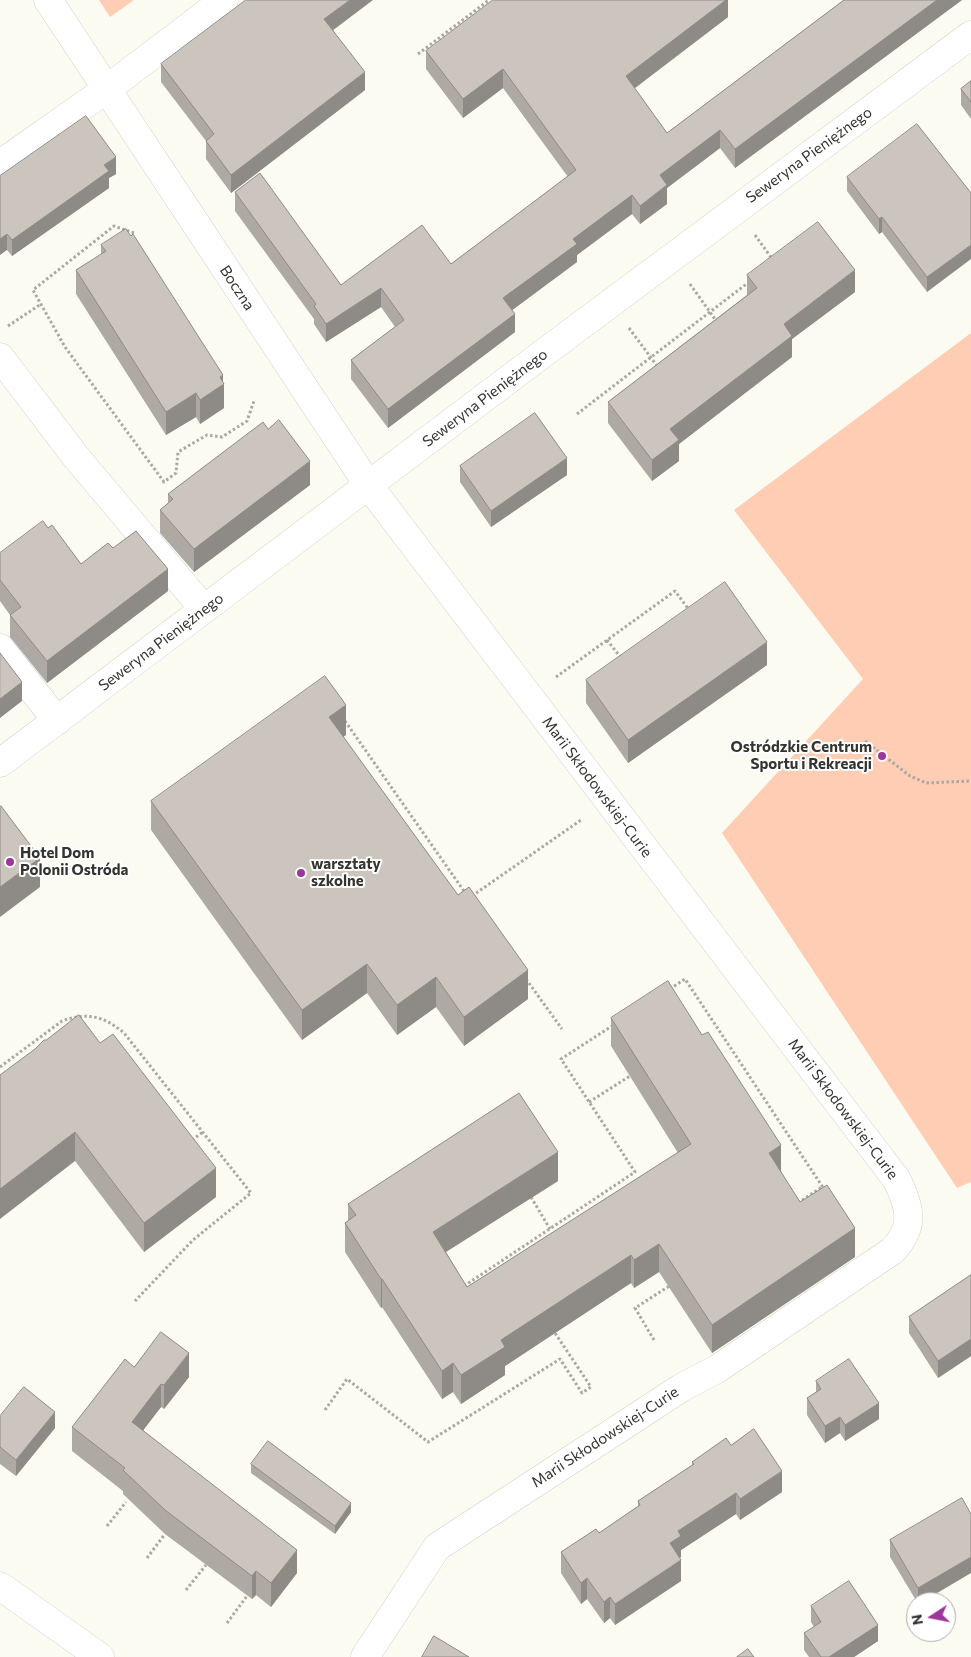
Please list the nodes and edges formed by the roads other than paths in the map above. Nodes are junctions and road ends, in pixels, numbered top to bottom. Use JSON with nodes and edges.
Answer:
{"nodes":[{"id":1,"x":48,"y":0,"type":"edge"},
{"id":2,"x":224,"y":0,"type":"edge"},
{"id":3,"x":971,"y":35,"type":"edge"},
{"id":4,"x":107,"y":89,"type":"junction"},
{"id":5,"x":0,"y":164,"type":"edge"},
{"id":6,"x":0,"y":356,"type":"edge"},
{"id":7,"x":369,"y":486,"type":"junction"},
{"id":8,"x":204,"y":609,"type":"junction"},
{"id":9,"x":0,"y":648,"type":"edge"},
{"id":10,"x":57,"y":721,"type":"junction"},
{"id":11,"x":0,"y":763,"type":"edge"},
{"id":12,"x":0,"y":1586,"type":"edge"},
{"id":13,"x":100,"y":1657,"type":"edge"},
{"id":14,"x":365,"y":1657,"type":"edge"}],
"edges":[{"from":1,"to":4,"type":"street","name":"Boczna"},
{"from":2,"to":4,"type":"street"},
{"from":3,"to":7,"type":"street","name":"Seweryna Pieniężnego"},
{"from":4,"to":5,"type":"street"},
{"from":4,"to":7,"type":"street","name":"Boczna"},
{"from":6,"to":8,"type":"street"},
{"from":7,"to":8,"type":"street","name":"Seweryna Pieniężnego"},
{"from":7,"to":14,"type":"street","name":"Marii Skłodowskiej-Curie"},
{"from":8,"to":10,"type":"street","name":"Seweryna Pieniężnego"},
{"from":9,"to":10,"type":"street"},
{"from":10,"to":11,"type":"street","name":"Seweryna Pieniężnego"},
{"from":12,"to":13,"type":"street"}]}
